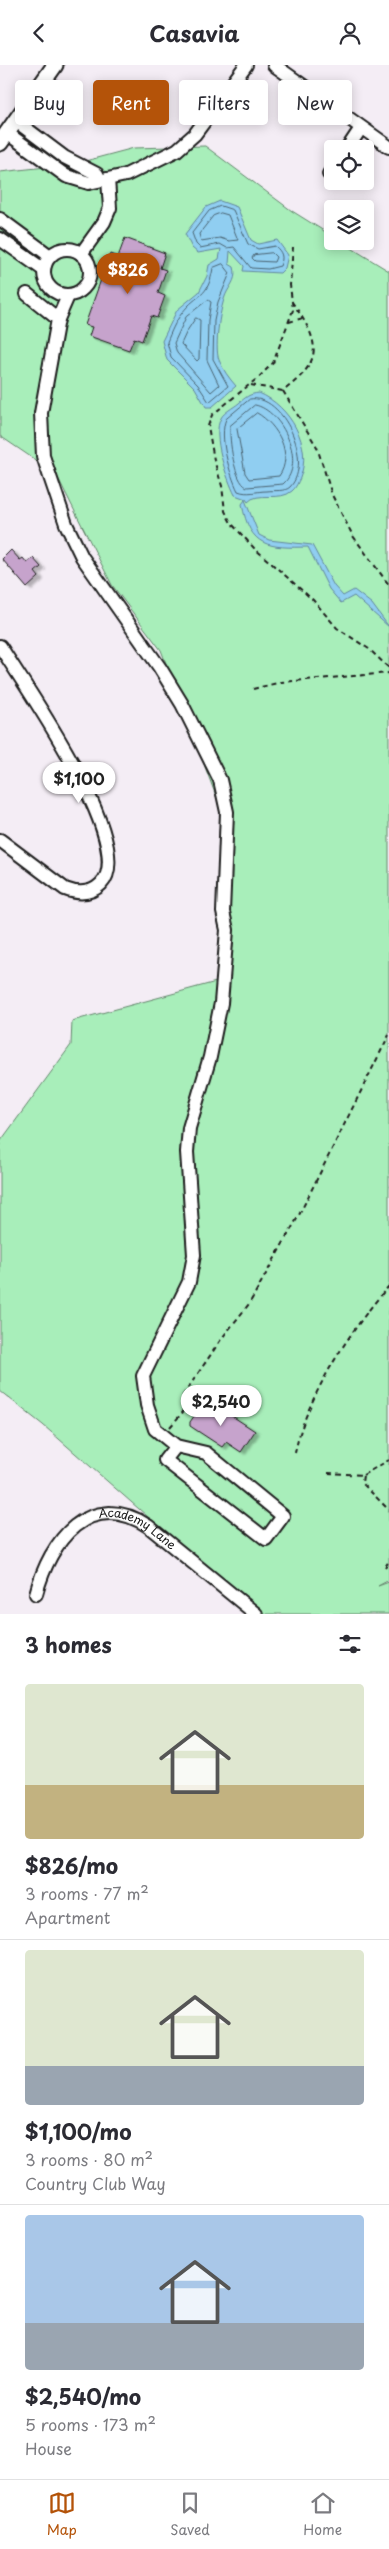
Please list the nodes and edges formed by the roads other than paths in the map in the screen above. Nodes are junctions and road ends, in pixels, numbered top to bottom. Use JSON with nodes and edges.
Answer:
{"nodes":[{"id":1,"x":55,"y":65,"type":"edge"},
{"id":2,"x":246,"y":65,"type":"edge"},
{"id":3,"x":274,"y":65,"type":"edge"},
{"id":4,"x":361,"y":127,"type":"junction"},
{"id":5,"x":5,"y":137,"type":"edge"},
{"id":6,"x":353,"y":140,"type":"edge"},
{"id":7,"x":389,"y":147,"type":"edge"},
{"id":8,"x":104,"y":179,"type":"junction"},
{"id":9,"x":0,"y":219,"type":"edge"},
{"id":10,"x":0,"y":239,"type":"edge"},
{"id":11,"x":81,"y":254,"type":"junction"},
{"id":12,"x":50,"y":256,"type":"junction"},
{"id":13,"x":44,"y":270,"type":"junction"},
{"id":14,"x":27,"y":294,"type":"dead end"},
{"id":15,"x":68,"y":296,"type":"junction"},
{"id":16,"x":58,"y":319,"type":"junction"},
{"id":17,"x":0,"y":647,"type":"edge"},
{"id":18,"x":0,"y":840,"type":"edge"},
{"id":19,"x":176,"y":1446,"type":"junction"},
{"id":20,"x":36,"y":1594,"type":"dead end"},
{"id":21,"x":256,"y":1614,"type":"edge"}],
"edges":[{"from":1,"to":5,"type":"main road"},
{"from":2,"to":8,"type":"street"},
{"from":3,"to":4,"type":"street"},
{"from":4,"to":6,"type":"street"},
{"from":4,"to":7,"type":"street"},
{"from":5,"to":8,"type":"street"},
{"from":8,"to":11,"type":"street"},
{"from":9,"to":12,"type":"street"},
{"from":10,"to":13,"type":"street"},
{"from":11,"to":12,"type":"street"},
{"from":11,"to":15,"type":"street"},
{"from":12,"to":13,"type":"street"},
{"from":13,"to":15,"type":"street"},
{"from":14,"to":16,"type":"street"},
{"from":15,"to":16,"type":"street"},
{"from":16,"to":19,"type":"street"},
{"from":17,"to":18,"type":"street"},
{"from":19,"to":19,"type":"street"},
{"from":20,"to":21,"type":"street","name":"Academy Lane"}]}
